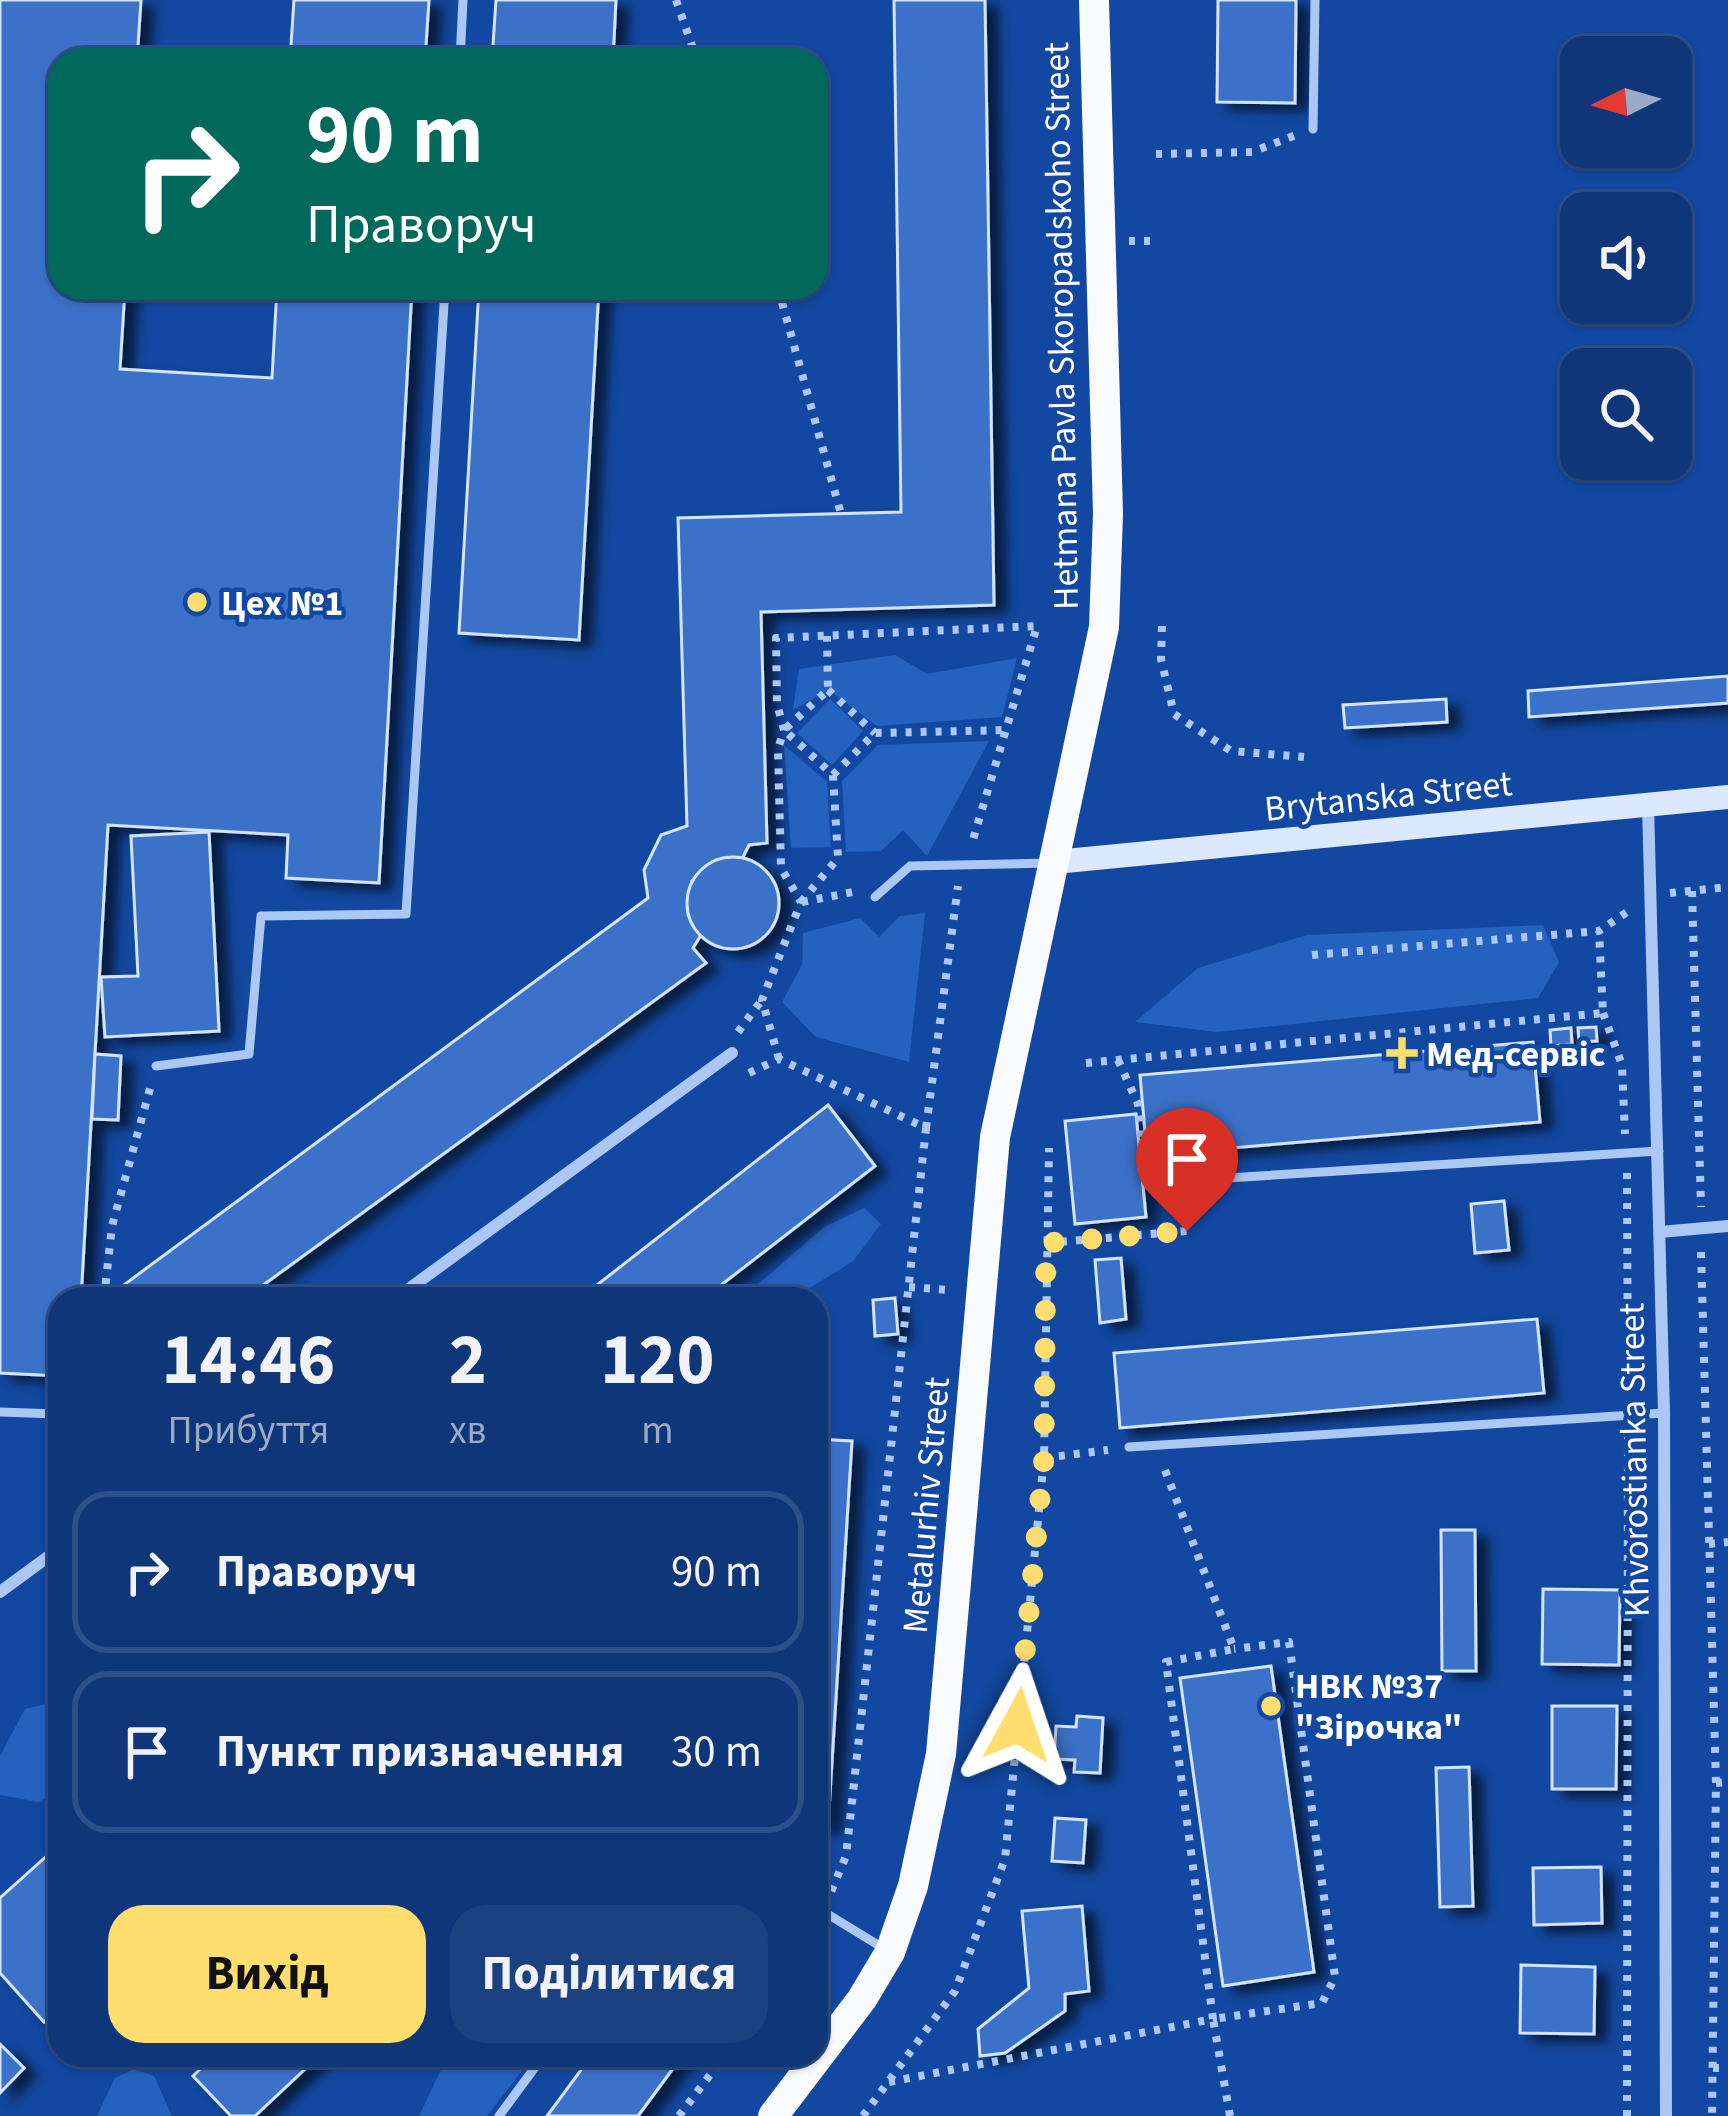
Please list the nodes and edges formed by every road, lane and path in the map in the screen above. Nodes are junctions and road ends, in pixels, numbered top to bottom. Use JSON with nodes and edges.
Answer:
{"nodes":[{"id":1,"x":463,"y":0,"type":"edge"},
{"id":2,"x":676,"y":0,"type":"edge"},
{"id":3,"x":1094,"y":0,"type":"edge"},
{"id":4,"x":1315,"y":0,"type":"edge"},
{"id":5,"x":461,"y":48,"type":"edge"},
{"id":6,"x":693,"y":48,"type":"edge"},
{"id":7,"x":1313,"y":129,"type":"joint"},
{"id":8,"x":1156,"y":154,"type":"dead end"},
{"id":9,"x":444,"y":300,"type":"edge"},
{"id":10,"x":781,"y":300,"type":"edge"},
{"id":11,"x":841,"y":514,"type":"dead end"},
{"id":12,"x":1037,"y":626,"type":"dead end"},
{"id":13,"x":1162,"y":626,"type":"dead end"},
{"id":14,"x":827,"y":636,"type":"junction"},
{"id":15,"x":827,"y":690,"type":"junction"},
{"id":16,"x":784,"y":730,"type":"junction"},
{"id":17,"x":1009,"y":730,"type":"dead end"},
{"id":18,"x":875,"y":733,"type":"junction"},
{"id":19,"x":1304,"y":757,"type":"dead end"},
{"id":20,"x":833,"y":776,"type":"junction"},
{"id":21,"x":1728,"y":797,"type":"edge"},
{"id":22,"x":1648,"y":804,"type":"junction"},
{"id":23,"x":1055,"y":862,"type":"junction"},
{"id":24,"x":1728,"y":887,"type":"edge"},
{"id":25,"x":1692,"y":891,"type":"junction"},
{"id":26,"x":879,"y":893,"type":"joint"},
{"id":27,"x":1654,"y":895,"type":"junction"},
{"id":28,"x":801,"y":902,"type":"junction"},
{"id":29,"x":1599,"y":931,"type":"junction"},
{"id":30,"x":1312,"y":955,"type":"dead end"},
{"id":31,"x":762,"y":1000,"type":"junction"},
{"id":32,"x":1603,"y":1013,"type":"junction"},
{"id":33,"x":732,"y":1053,"type":"joint"},
{"id":34,"x":779,"y":1059,"type":"junction"},
{"id":35,"x":1118,"y":1060,"type":"junction"},
{"id":36,"x":1086,"y":1063,"type":"dead end"},
{"id":37,"x":156,"y":1066,"type":"joint"},
{"id":38,"x":712,"y":1068,"type":"junction"},
{"id":39,"x":1049,"y":1148,"type":"dead end"},
{"id":40,"x":1659,"y":1151,"type":"junction"},
{"id":41,"x":1626,"y":1154,"type":"junction"},
{"id":42,"x":1194,"y":1180,"type":"junction"},
{"id":43,"x":1728,"y":1226,"type":"edge"},
{"id":44,"x":1701,"y":1228,"type":"junction"},
{"id":45,"x":1660,"y":1232,"type":"junction"},
{"id":46,"x":1046,"y":1243,"type":"junction"},
{"id":47,"x":105,"y":1287,"type":"edge"},
{"id":48,"x":411,"y":1287,"type":"edge"},
{"id":49,"x":0,"y":1412,"type":"edge"},
{"id":50,"x":1628,"y":1413,"type":"junction"},
{"id":51,"x":1664,"y":1413,"type":"junction"},
{"id":52,"x":48,"y":1414,"type":"edge"},
{"id":53,"x":1157,"y":1446,"type":"junction"},
{"id":54,"x":1129,"y":1447,"type":"joint"},
{"id":55,"x":1044,"y":1458,"type":"junction"},
{"id":56,"x":1728,"y":1542,"type":"edge"},
{"id":57,"x":1709,"y":1544,"type":"junction"},
{"id":58,"x":48,"y":1557,"type":"edge"},
{"id":59,"x":0,"y":1592,"type":"edge"},
{"id":60,"x":1234,"y":1648,"type":"junction"},
{"id":61,"x":1728,"y":1782,"type":"edge"},
{"id":62,"x":1715,"y":1783,"type":"junction"},
{"id":63,"x":828,"y":1891,"type":"edge"},
{"id":64,"x":828,"y":1914,"type":"edge"},
{"id":65,"x":890,"y":1952,"type":"junction"},
{"id":66,"x":1213,"y":2019,"type":"junction"},
{"id":67,"x":828,"y":2044,"type":"edge"},
{"id":68,"x":535,"y":2067,"type":"edge"},
{"id":69,"x":716,"y":2067,"type":"edge"},
{"id":70,"x":810,"y":2067,"type":"edge"},
{"id":71,"x":1713,"y":2068,"type":"junction"},
{"id":72,"x":1728,"y":2068,"type":"edge"},
{"id":73,"x":889,"y":2082,"type":"junction"},
{"id":74,"x":499,"y":2116,"type":"edge"},
{"id":75,"x":679,"y":2116,"type":"edge"},
{"id":76,"x":773,"y":2116,"type":"edge"},
{"id":77,"x":863,"y":2116,"type":"edge"},
{"id":78,"x":1229,"y":2116,"type":"edge"},
{"id":79,"x":1627,"y":2116,"type":"edge"},
{"id":80,"x":1666,"y":2116,"type":"edge"},
{"id":81,"x":1712,"y":2116,"type":"edge"}],
"edges":[{"from":1,"to":5,"type":"lane"},
{"from":2,"to":6,"type":"path"},
{"from":3,"to":23,"type":"main road","name":"Hetmana Pavla Skoropadskoho Street"},
{"from":4,"to":7,"type":"lane"},
{"from":7,"to":8,"type":"path"},
{"from":9,"to":37,"type":"lane"},
{"from":10,"to":11,"type":"path"},
{"from":12,"to":14,"type":"path"},
{"from":13,"to":19,"type":"path"},
{"from":14,"to":15,"type":"path"},
{"from":14,"to":16,"type":"path"},
{"from":15,"to":16,"type":"path"},
{"from":15,"to":18,"type":"path"},
{"from":16,"to":20,"type":"path"},
{"from":16,"to":28,"type":"path"},
{"from":17,"to":18,"type":"path"},
{"from":18,"to":20,"type":"path"},
{"from":20,"to":28,"type":"path"},
{"from":21,"to":22,"type":"main road","name":"Brytanska Street"},
{"from":22,"to":23,"type":"main road","name":"Brytanska Street"},
{"from":22,"to":27,"type":"street","name":"Khvorostianka Street"},
{"from":23,"to":26,"type":"lane"},
{"from":23,"to":65,"type":"main road","name":"Metalurhiv Street"},
{"from":24,"to":25,"type":"path"},
{"from":25,"to":27,"type":"path"},
{"from":25,"to":44,"type":"path"},
{"from":26,"to":28,"type":"path"},
{"from":27,"to":29,"type":"path"},
{"from":27,"to":40,"type":"street","name":"Khvorostianka Street"},
{"from":28,"to":31,"type":"path"},
{"from":29,"to":30,"type":"path"},
{"from":29,"to":32,"type":"path"},
{"from":31,"to":33,"type":"path"},
{"from":31,"to":34,"type":"path"},
{"from":32,"to":35,"type":"path"},
{"from":32,"to":41,"type":"path"},
{"from":33,"to":38,"type":"street"},
{"from":34,"to":38,"type":"path"},
{"from":34,"to":63,"type":"path"},
{"from":35,"to":36,"type":"path"},
{"from":35,"to":42,"type":"path"},
{"from":37,"to":47,"type":"path"},
{"from":38,"to":48,"type":"street"},
{"from":39,"to":46,"type":"path"},
{"from":40,"to":41,"type":"lane"},
{"from":40,"to":45,"type":"street","name":"Khvorostianka Street"},
{"from":41,"to":42,"type":"lane"},
{"from":41,"to":50,"type":"path"},
{"from":42,"to":46,"type":"path"},
{"from":43,"to":44,"type":"street"},
{"from":44,"to":45,"type":"street"},
{"from":44,"to":57,"type":"path"},
{"from":45,"to":51,"type":"street","name":"Khvorostianka Street"},
{"from":46,"to":55,"type":"path"},
{"from":49,"to":52,"type":"lane"},
{"from":50,"to":51,"type":"lane"},
{"from":50,"to":53,"type":"lane"},
{"from":50,"to":79,"type":"path"},
{"from":51,"to":80,"type":"street","name":"Khvorostianka Street"},
{"from":53,"to":54,"type":"lane"},
{"from":53,"to":60,"type":"path"},
{"from":54,"to":55,"type":"path"},
{"from":55,"to":73,"type":"path"},
{"from":56,"to":57,"type":"path"},
{"from":57,"to":62,"type":"path"},
{"from":58,"to":59,"type":"street"},
{"from":60,"to":66,"type":"path"},
{"from":60,"to":66,"type":"path"},
{"from":61,"to":62,"type":"path"},
{"from":62,"to":71,"type":"path"},
{"from":64,"to":65,"type":"lane"},
{"from":65,"to":67,"type":"main road","name":"Metalurhiv Street"},
{"from":66,"to":73,"type":"path"},
{"from":66,"to":78,"type":"path"},
{"from":68,"to":74,"type":"lane"},
{"from":69,"to":75,"type":"path"},
{"from":70,"to":76,"type":"main road","name":"Metalurhiv Street"},
{"from":71,"to":72,"type":"path"},
{"from":71,"to":81,"type":"path"},
{"from":73,"to":77,"type":"path"}]}
